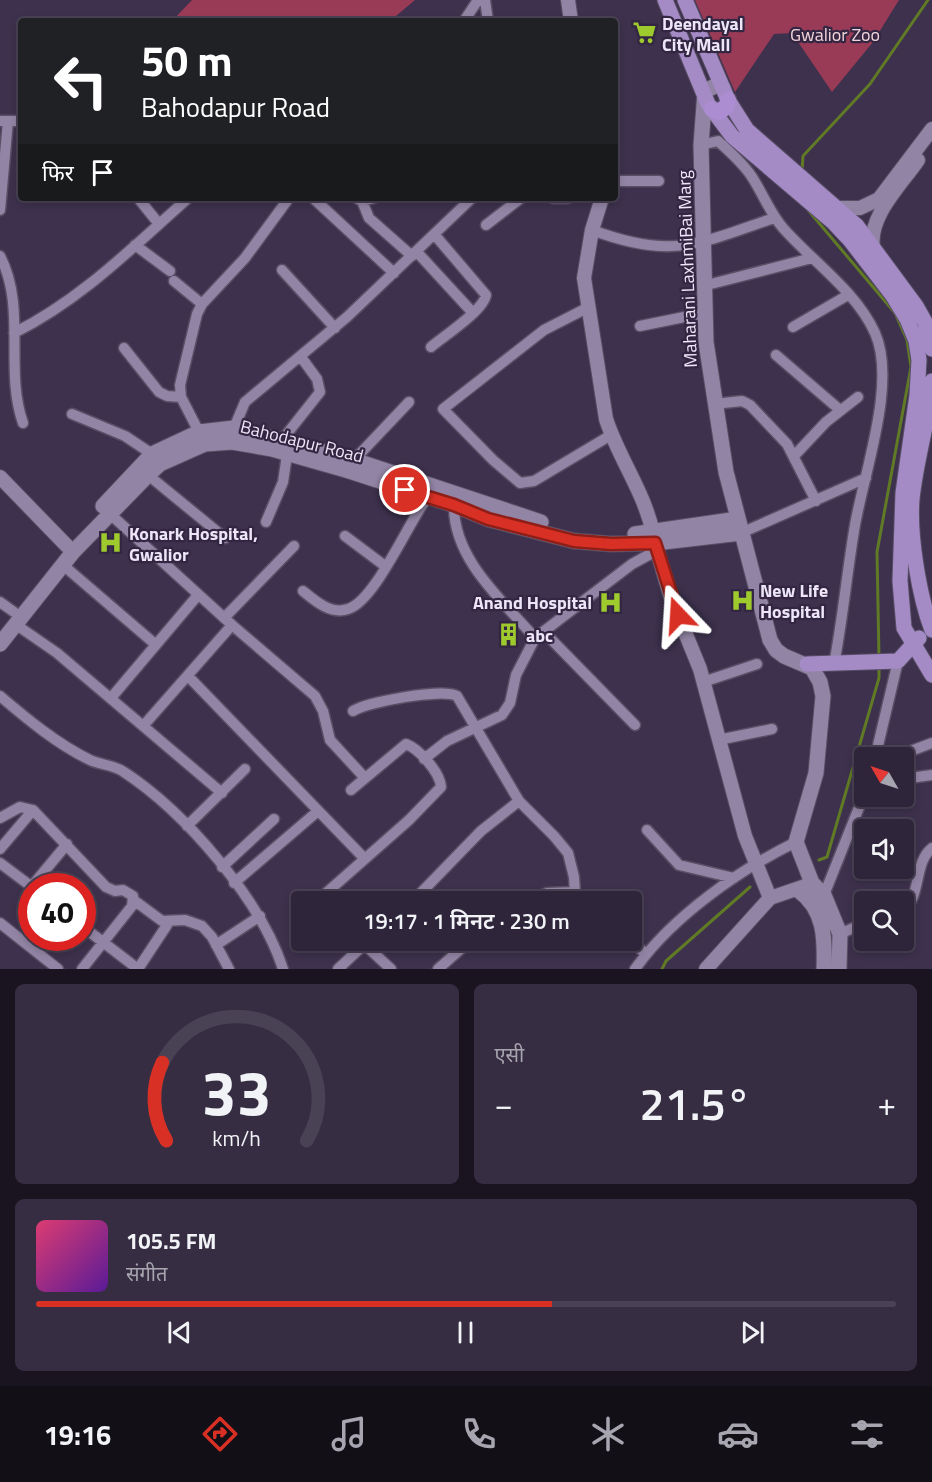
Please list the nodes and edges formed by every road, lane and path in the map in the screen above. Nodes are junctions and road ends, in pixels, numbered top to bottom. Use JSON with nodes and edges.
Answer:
{"nodes":[{"id":1,"x":478,"y":0,"type":"edge"},
{"id":2,"x":486,"y":0,"type":"edge"},
{"id":3,"x":568,"y":0,"type":"edge"},
{"id":4,"x":665,"y":0,"type":"edge"},
{"id":5,"x":685,"y":0,"type":"edge"},
{"id":6,"x":466,"y":18,"type":"edge"},
{"id":7,"x":488,"y":18,"type":"edge"},
{"id":8,"x":571,"y":18,"type":"edge"},
{"id":9,"x":725,"y":94,"type":"junction"},
{"id":10,"x":708,"y":102,"type":"junction"},
{"id":11,"x":4,"y":121,"type":"edge"},
{"id":12,"x":932,"y":134,"type":"edge"},
{"id":13,"x":701,"y":145,"type":"junction"},
{"id":14,"x":2,"y":160,"type":"edge"},
{"id":15,"x":777,"y":167,"type":"junction"},
{"id":16,"x":618,"y":180,"type":"edge"},
{"id":17,"x":660,"y":181,"type":"dead end"},
{"id":18,"x":140,"y":201,"type":"edge"},
{"id":19,"x":185,"y":201,"type":"edge"},
{"id":20,"x":287,"y":201,"type":"edge"},
{"id":21,"x":316,"y":201,"type":"edge"},
{"id":22,"x":360,"y":201,"type":"edge"},
{"id":23,"x":468,"y":201,"type":"edge"},
{"id":24,"x":517,"y":201,"type":"edge"},
{"id":25,"x":601,"y":201,"type":"edge"},
{"id":26,"x":0,"y":210,"type":"edge"},
{"id":27,"x":836,"y":215,"type":"junction"},
{"id":28,"x":774,"y":218,"type":"junction"},
{"id":29,"x":159,"y":224,"type":"junction"},
{"id":30,"x":486,"y":225,"type":"dead end"},
{"id":31,"x":592,"y":230,"type":"junction"},
{"id":32,"x":434,"y":234,"type":"junction"},
{"id":33,"x":865,"y":239,"type":"junction"},
{"id":34,"x":703,"y":243,"type":"junction"},
{"id":35,"x":135,"y":244,"type":"junction"},
{"id":36,"x":414,"y":254,"type":"junction"},
{"id":37,"x":0,"y":256,"type":"edge"},
{"id":38,"x":812,"y":258,"type":"junction"},
{"id":39,"x":282,"y":270,"type":"dead end"},
{"id":40,"x":394,"y":273,"type":"junction"},
{"id":41,"x":704,"y":286,"type":"junction"},
{"id":42,"x":848,"y":295,"type":"junction"},
{"id":43,"x":202,"y":304,"type":"junction"},
{"id":44,"x":586,"y":308,"type":"junction"},
{"id":45,"x":473,"y":313,"type":"junction"},
{"id":46,"x":704,"y":313,"type":"junction"},
{"id":47,"x":640,"y":326,"type":"dead end"},
{"id":48,"x":793,"y":327,"type":"dead end"},
{"id":49,"x":335,"y":328,"type":"junction"},
{"id":50,"x":14,"y":333,"type":"junction"},
{"id":51,"x":431,"y":347,"type":"dead end"},
{"id":52,"x":124,"y":348,"type":"dead end"},
{"id":53,"x":932,"y":349,"type":"edge"},
{"id":54,"x":776,"y":355,"type":"dead end"},
{"id":55,"x":301,"y":357,"type":"junction"},
{"id":56,"x":932,"y":381,"type":"edge"},
{"id":57,"x":181,"y":397,"type":"junction"},
{"id":58,"x":858,"y":397,"type":"dead end"},
{"id":59,"x":409,"y":402,"type":"dead end"},
{"id":60,"x":714,"y":404,"type":"junction"},
{"id":61,"x":840,"y":410,"type":"junction"},
{"id":62,"x":72,"y":414,"type":"dead end"},
{"id":63,"x":23,"y":423,"type":"dead end"},
{"id":64,"x":234,"y":428,"type":"junction"},
{"id":65,"x":199,"y":432,"type":"junction"},
{"id":66,"x":611,"y":435,"type":"junction"},
{"id":67,"x":285,"y":448,"type":"junction"},
{"id":68,"x":152,"y":454,"type":"junction"},
{"id":69,"x":794,"y":456,"type":"junction"},
{"id":70,"x":354,"y":460,"type":"junction"},
{"id":71,"x":148,"y":475,"type":"junction"},
{"id":72,"x":0,"y":477,"type":"edge"},
{"id":73,"x":866,"y":478,"type":"junction"},
{"id":74,"x":427,"y":498,"type":"junction"},
{"id":75,"x":816,"y":501,"type":"junction"},
{"id":76,"x":454,"y":505,"type":"junction"},
{"id":77,"x":109,"y":513,"type":"junction"},
{"id":78,"x":266,"y":522,"type":"dead end"},
{"id":79,"x":740,"y":526,"type":"junction"},
{"id":80,"x":345,"y":537,"type":"dead end"},
{"id":81,"x":225,"y":538,"type":"dead end"},
{"id":82,"x":655,"y":542,"type":"junction"},
{"id":83,"x":67,"y":546,"type":"junction"},
{"id":84,"x":294,"y":546,"type":"dead end"},
{"id":85,"x":63,"y":565,"type":"junction"},
{"id":86,"x":385,"y":566,"type":"junction"},
{"id":87,"x":303,"y":591,"type":"dead end"},
{"id":88,"x":198,"y":595,"type":"junction"},
{"id":89,"x":0,"y":602,"type":"edge"},
{"id":90,"x":928,"y":603,"type":"edge"},
{"id":91,"x":902,"y":614,"type":"junction"},
{"id":92,"x":15,"y":618,"type":"junction"},
{"id":93,"x":228,"y":621,"type":"junction"},
{"id":94,"x":0,"y":632,"type":"edge"},
{"id":95,"x":540,"y":635,"type":"junction"},
{"id":96,"x":920,"y":635,"type":"edge"},
{"id":97,"x":0,"y":644,"type":"edge"},
{"id":98,"x":155,"y":644,"type":"junction"},
{"id":99,"x":885,"y":662,"type":"junction"},
{"id":100,"x":757,"y":664,"type":"dead end"},
{"id":101,"x":807,"y":664,"type":"junction"},
{"id":102,"x":834,"y":664,"type":"junction"},
{"id":103,"x":932,"y":675,"type":"edge"},
{"id":104,"x":188,"y":676,"type":"junction"},
{"id":105,"x":703,"y":682,"type":"junction"},
{"id":106,"x":0,"y":696,"type":"edge"},
{"id":107,"x":111,"y":698,"type":"junction"},
{"id":108,"x":353,"y":711,"type":"dead end"},
{"id":109,"x":144,"y":725,"type":"junction"},
{"id":110,"x":635,"y":725,"type":"dead end"},
{"id":111,"x":476,"y":726,"type":"junction"},
{"id":112,"x":772,"y":729,"type":"dead end"},
{"id":113,"x":718,"y":740,"type":"junction"},
{"id":114,"x":932,"y":742,"type":"edge"},
{"id":115,"x":876,"y":747,"type":"edge"},
{"id":116,"x":914,"y":749,"type":"edge"},
{"id":117,"x":424,"y":759,"type":"junction"},
{"id":118,"x":245,"y":770,"type":"dead end"},
{"id":119,"x":932,"y":775,"type":"edge"},
{"id":120,"x":914,"y":777,"type":"edge"},
{"id":121,"x":365,"y":778,"type":"junction"},
{"id":122,"x":351,"y":790,"type":"dead end"},
{"id":123,"x":222,"y":793,"type":"junction"},
{"id":124,"x":519,"y":801,"type":"junction"},
{"id":125,"x":859,"y":807,"type":"edge"},
{"id":126,"x":33,"y":810,"type":"junction"},
{"id":127,"x":318,"y":811,"type":"junction"},
{"id":128,"x":0,"y":818,"type":"edge"},
{"id":129,"x":274,"y":819,"type":"dead end"},
{"id":130,"x":187,"y":826,"type":"junction"},
{"id":131,"x":647,"y":830,"type":"dead end"},
{"id":132,"x":796,"y":842,"type":"junction"},
{"id":133,"x":67,"y":844,"type":"junction"},
{"id":134,"x":932,"y":848,"type":"edge"},
{"id":135,"x":0,"y":849,"type":"edge"},
{"id":136,"x":364,"y":858,"type":"junction"},
{"id":137,"x":756,"y":862,"type":"junction"},
{"id":138,"x":0,"y":863,"type":"edge"},
{"id":139,"x":222,"y":867,"type":"junction"},
{"id":140,"x":43,"y":873,"type":"edge"},
{"id":141,"x":18,"y":876,"type":"edge"},
{"id":142,"x":734,"y":878,"type":"junction"},
{"id":143,"x":234,"y":883,"type":"junction"},
{"id":144,"x":812,"y":883,"type":"junction"},
{"id":145,"x":798,"y":890,"type":"junction"},
{"id":146,"x":328,"y":891,"type":"edge"},
{"id":147,"x":423,"y":891,"type":"edge"},
{"id":148,"x":575,"y":891,"type":"edge"},
{"id":149,"x":913,"y":891,"type":"edge"},
{"id":150,"x":824,"y":895,"type":"junction"},
{"id":151,"x":770,"y":898,"type":"junction"},
{"id":152,"x":135,"y":901,"type":"junction"},
{"id":153,"x":260,"y":916,"type":"junction"},
{"id":154,"x":169,"y":922,"type":"junction"},
{"id":155,"x":4,"y":926,"type":"edge"},
{"id":156,"x":854,"y":928,"type":"edge"},
{"id":157,"x":840,"y":934,"type":"junction"},
{"id":158,"x":96,"y":936,"type":"edge"},
{"id":159,"x":0,"y":938,"type":"edge"},
{"id":160,"x":103,"y":941,"type":"junction"},
{"id":161,"x":216,"y":945,"type":"junction"},
{"id":162,"x":642,"y":950,"type":"edge"},
{"id":163,"x":358,"y":951,"type":"edge"},
{"id":164,"x":374,"y":951,"type":"edge"},
{"id":165,"x":458,"y":951,"type":"edge"},
{"id":166,"x":646,"y":954,"type":"junction"},
{"id":167,"x":58,"y":969,"type":"edge"},
{"id":168,"x":82,"y":969,"type":"edge"},
{"id":169,"x":138,"y":969,"type":"edge"},
{"id":170,"x":229,"y":969,"type":"edge"},
{"id":171,"x":283,"y":969,"type":"edge"},
{"id":172,"x":338,"y":969,"type":"edge"},
{"id":173,"x":391,"y":969,"type":"edge"},
{"id":174,"x":438,"y":969,"type":"edge"},
{"id":175,"x":635,"y":969,"type":"edge"},
{"id":176,"x":706,"y":969,"type":"edge"},
{"id":177,"x":824,"y":969,"type":"edge"},
{"id":178,"x":839,"y":969,"type":"edge"}],
"edges":[{"from":1,"to":6,"type":"street"},
{"from":2,"to":7,"type":"street"},
{"from":3,"to":8,"type":"street"},
{"from":4,"to":10,"type":"main road","name":"Maharani LaxhmiBai Marg"},
{"from":5,"to":9,"type":"main road"},
{"from":9,"to":10,"type":"highway"},
{"from":9,"to":15,"type":"main road"},
{"from":10,"to":13,"type":"main road","name":"Maharani LaxhmiBai Marg"},
{"from":10,"to":15,"type":"main road"},
{"from":11,"to":14,"type":"street"},
{"from":12,"to":27,"type":"street"},
{"from":12,"to":33,"type":"street"},
{"from":13,"to":28,"type":"street"},
{"from":13,"to":34,"type":"main road","name":"Maharani LaxhmiBai Marg"},
{"from":14,"to":26,"type":"street"},
{"from":15,"to":27,"type":"main road"},
{"from":16,"to":17,"type":"street"},
{"from":18,"to":29,"type":"street"},
{"from":19,"to":29,"type":"street"},
{"from":20,"to":43,"type":"street"},
{"from":21,"to":40,"type":"street"},
{"from":22,"to":36,"type":"street"},
{"from":23,"to":32,"type":"street"},
{"from":24,"to":30,"type":"street"},
{"from":25,"to":31,"type":"street"},
{"from":27,"to":33,"type":"main road"},
{"from":28,"to":34,"type":"street"},
{"from":28,"to":38,"type":"street"},
{"from":29,"to":35,"type":"street"},
{"from":31,"to":34,"type":"street"},
{"from":31,"to":44,"type":"street"},
{"from":32,"to":36,"type":"street"},
{"from":32,"to":45,"type":"street"},
{"from":33,"to":53,"type":"main road"},
{"from":33,"to":91,"type":"main road"},
{"from":34,"to":41,"type":"main road","name":"Maharani LaxhmiBai Marg"},
{"from":35,"to":43,"type":"street"},
{"from":35,"to":50,"type":"street"},
{"from":36,"to":40,"type":"street"},
{"from":36,"to":45,"type":"street"},
{"from":37,"to":50,"type":"street"},
{"from":38,"to":41,"type":"street"},
{"from":38,"to":42,"type":"street"},
{"from":39,"to":49,"type":"street"},
{"from":40,"to":49,"type":"street"},
{"from":41,"to":46,"type":"main road","name":"Maharani LaxhmiBai Marg"},
{"from":42,"to":48,"type":"street"},
{"from":42,"to":73,"type":"street"},
{"from":43,"to":57,"type":"street"},
{"from":44,"to":66,"type":"street"},
{"from":44,"to":66,"type":"street"},
{"from":45,"to":51,"type":"street"},
{"from":46,"to":47,"type":"street"},
{"from":46,"to":60,"type":"main road","name":"Maharani LaxhmiBai Marg"},
{"from":49,"to":55,"type":"street"},
{"from":50,"to":63,"type":"street"},
{"from":52,"to":57,"type":"street"},
{"from":54,"to":61,"type":"street"},
{"from":55,"to":64,"type":"street"},
{"from":55,"to":67,"type":"street"},
{"from":56,"to":90,"type":"main road"},
{"from":57,"to":65,"type":"street"},
{"from":58,"to":61,"type":"street"},
{"from":59,"to":70,"type":"street"},
{"from":60,"to":69,"type":"street"},
{"from":60,"to":79,"type":"main road","name":"Maharani LaxhmiBai Marg"},
{"from":61,"to":69,"type":"street"},
{"from":62,"to":68,"type":"street"},
{"from":64,"to":65,"type":"main road"},
{"from":64,"to":67,"type":"main road"},
{"from":65,"to":68,"type":"main road"},
{"from":66,"to":82,"type":"street"},
{"from":67,"to":70,"type":"main road"},
{"from":67,"to":71,"type":"main road","name":"Bahodapur Road"},
{"from":67,"to":74,"type":"main road","name":"Bahodapur Road"},
{"from":67,"to":78,"type":"street"},
{"from":68,"to":83,"type":"main road"},
{"from":69,"to":75,"type":"street"},
{"from":70,"to":82,"type":"main road"},
{"from":71,"to":77,"type":"main road","name":"Bahodapur Road"},
{"from":71,"to":81,"type":"street"},
{"from":72,"to":83,"type":"street"},
{"from":73,"to":75,"type":"street"},
{"from":73,"to":102,"type":"street"},
{"from":74,"to":76,"type":"main road","name":"Bahodapur Road"},
{"from":74,"to":86,"type":"street"},
{"from":75,"to":79,"type":"street"},
{"from":76,"to":82,"type":"main road","name":"Bahodapur Road"},
{"from":76,"to":95,"type":"street"},
{"from":77,"to":85,"type":"main road","name":"Bahodapur Road"},
{"from":77,"to":88,"type":"street"},
{"from":79,"to":82,"type":"main road","name":"Bahodapur Road"},
{"from":79,"to":101,"type":"main road","name":"Maharani LaxhmiBai Marg"},
{"from":80,"to":86,"type":"street"},
{"from":82,"to":95,"type":"street"},
{"from":82,"to":105,"type":"street"},
{"from":83,"to":92,"type":"main road"},
{"from":84,"to":93,"type":"street"},
{"from":85,"to":92,"type":"main road","name":"Bahodapur Road"},
{"from":85,"to":98,"type":"street"},
{"from":86,"to":87,"type":"street"},
{"from":88,"to":93,"type":"street"},
{"from":88,"to":98,"type":"street"},
{"from":89,"to":92,"type":"street"},
{"from":90,"to":91,"type":"main road"},
{"from":90,"to":96,"type":"main road"},
{"from":91,"to":96,"type":"main road"},
{"from":92,"to":94,"type":"main road"},
{"from":92,"to":97,"type":"main road","name":"Bahodapur Road"},
{"from":92,"to":107,"type":"street"},
{"from":93,"to":104,"type":"street"},
{"from":93,"to":121,"type":"street"},
{"from":95,"to":110,"type":"street"},
{"from":95,"to":111,"type":"street"},
{"from":96,"to":99,"type":"main road"},
{"from":96,"to":103,"type":"main road"},
{"from":98,"to":107,"type":"street"},
{"from":99,"to":102,"type":"main road"},
{"from":99,"to":115,"type":"street"},
{"from":100,"to":105,"type":"street"},
{"from":101,"to":102,"type":"main road"},
{"from":101,"to":132,"type":"main road"},
{"from":104,"to":109,"type":"street"},
{"from":104,"to":127,"type":"street"},
{"from":105,"to":113,"type":"street"},
{"from":106,"to":130,"type":"street"},
{"from":107,"to":109,"type":"street"},
{"from":108,"to":111,"type":"street"},
{"from":109,"to":123,"type":"street"},
{"from":111,"to":117,"type":"street"},
{"from":111,"to":124,"type":"street"},
{"from":112,"to":113,"type":"street"},
{"from":113,"to":137,"type":"street"},
{"from":114,"to":116,"type":"street"},
{"from":117,"to":121,"type":"street"},
{"from":117,"to":136,"type":"street"},
{"from":118,"to":123,"type":"street"},
{"from":119,"to":120,"type":"street"},
{"from":121,"to":122,"type":"street"},
{"from":123,"to":130,"type":"street"},
{"from":124,"to":147,"type":"street"},
{"from":124,"to":148,"type":"street"},
{"from":125,"to":150,"type":"street"},
{"from":126,"to":128,"type":"street"},
{"from":126,"to":133,"type":"street"},
{"from":126,"to":135,"type":"street"},
{"from":127,"to":136,"type":"street"},
{"from":127,"to":143,"type":"street"},
{"from":129,"to":139,"type":"street"},
{"from":130,"to":139,"type":"street"},
{"from":131,"to":142,"type":"street"},
{"from":132,"to":137,"type":"street"},
{"from":132,"to":144,"type":"main road"},
{"from":133,"to":140,"type":"street"},
{"from":133,"to":152,"type":"street"},
{"from":134,"to":149,"type":"street"},
{"from":136,"to":146,"type":"street"},
{"from":137,"to":142,"type":"street"},
{"from":137,"to":151,"type":"street"},
{"from":138,"to":141,"type":"street"},
{"from":139,"to":143,"type":"street"},
{"from":142,"to":166,"type":"street"},
{"from":143,"to":153,"type":"street"},
{"from":144,"to":145,"type":"street"},
{"from":144,"to":150,"type":"main road"},
{"from":145,"to":151,"type":"street"},
{"from":145,"to":177,"type":"main road"},
{"from":150,"to":157,"type":"main road"},
{"from":151,"to":176,"type":"street"},
{"from":152,"to":154,"type":"street"},
{"from":152,"to":160,"type":"street"},
{"from":153,"to":161,"type":"street"},
{"from":153,"to":171,"type":"street"},
{"from":154,"to":161,"type":"street"},
{"from":154,"to":169,"type":"street"},
{"from":155,"to":159,"type":"street"},
{"from":155,"to":167,"type":"street"},
{"from":156,"to":157,"type":"street"},
{"from":157,"to":178,"type":"main road"},
{"from":158,"to":160,"type":"street"},
{"from":160,"to":168,"type":"street"},
{"from":160,"to":169,"type":"street"},
{"from":161,"to":170,"type":"street"},
{"from":162,"to":166,"type":"street"},
{"from":163,"to":172,"type":"street"},
{"from":164,"to":173,"type":"street"},
{"from":165,"to":174,"type":"street"},
{"from":166,"to":175,"type":"street"}]}
